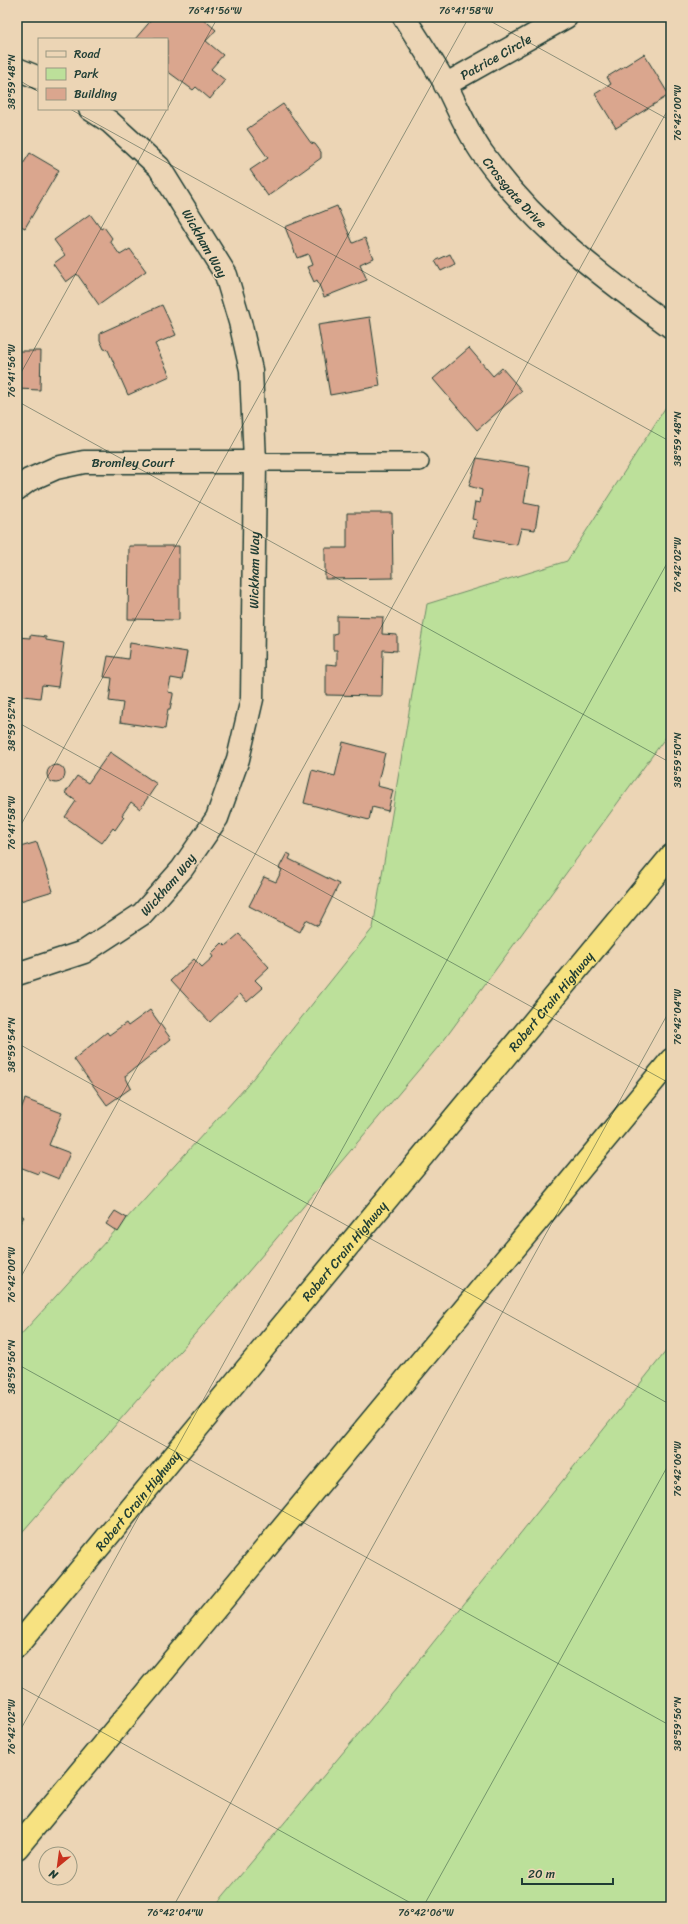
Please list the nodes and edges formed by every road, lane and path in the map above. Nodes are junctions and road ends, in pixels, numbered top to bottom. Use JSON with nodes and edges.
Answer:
{"nodes":[{"id":1,"x":404,"y":17,"type":"edge"},
{"id":2,"x":566,"y":17,"type":"edge"},
{"id":3,"x":17,"y":69,"type":"edge"},
{"id":4,"x":38,"y":78,"type":"edge"},
{"id":5,"x":445,"y":85,"type":"junction"},
{"id":6,"x":92,"y":110,"type":"edge"},
{"id":7,"x":671,"y":327,"type":"edge"},
{"id":8,"x":255,"y":462,"type":"junction"},
{"id":9,"x":420,"y":462,"type":"dead end"},
{"id":10,"x":17,"y":489,"type":"edge"},
{"id":11,"x":671,"y":856,"type":"edge"},
{"id":12,"x":17,"y":974,"type":"edge"},
{"id":13,"x":671,"y":1060,"type":"edge"},
{"id":14,"x":17,"y":1646,"type":"edge"},
{"id":15,"x":17,"y":1848,"type":"edge"}],
"edges":[{"from":1,"to":5,"type":"street","name":"Crossgate Drive"},
{"from":2,"to":5,"type":"street","name":"Patrice Circle"},
{"from":3,"to":4,"type":"street"},
{"from":5,"to":7,"type":"street","name":"Crossgate Drive"},
{"from":6,"to":8,"type":"street","name":"Wickham Way"},
{"from":8,"to":9,"type":"lane"},
{"from":8,"to":10,"type":"street","name":"Bromley Court"},
{"from":8,"to":12,"type":"street","name":"Wickham Way"},
{"from":11,"to":14,"type":"highway","name":"Robert Crain Highway"},
{"from":13,"to":15,"type":"highway"}]}
